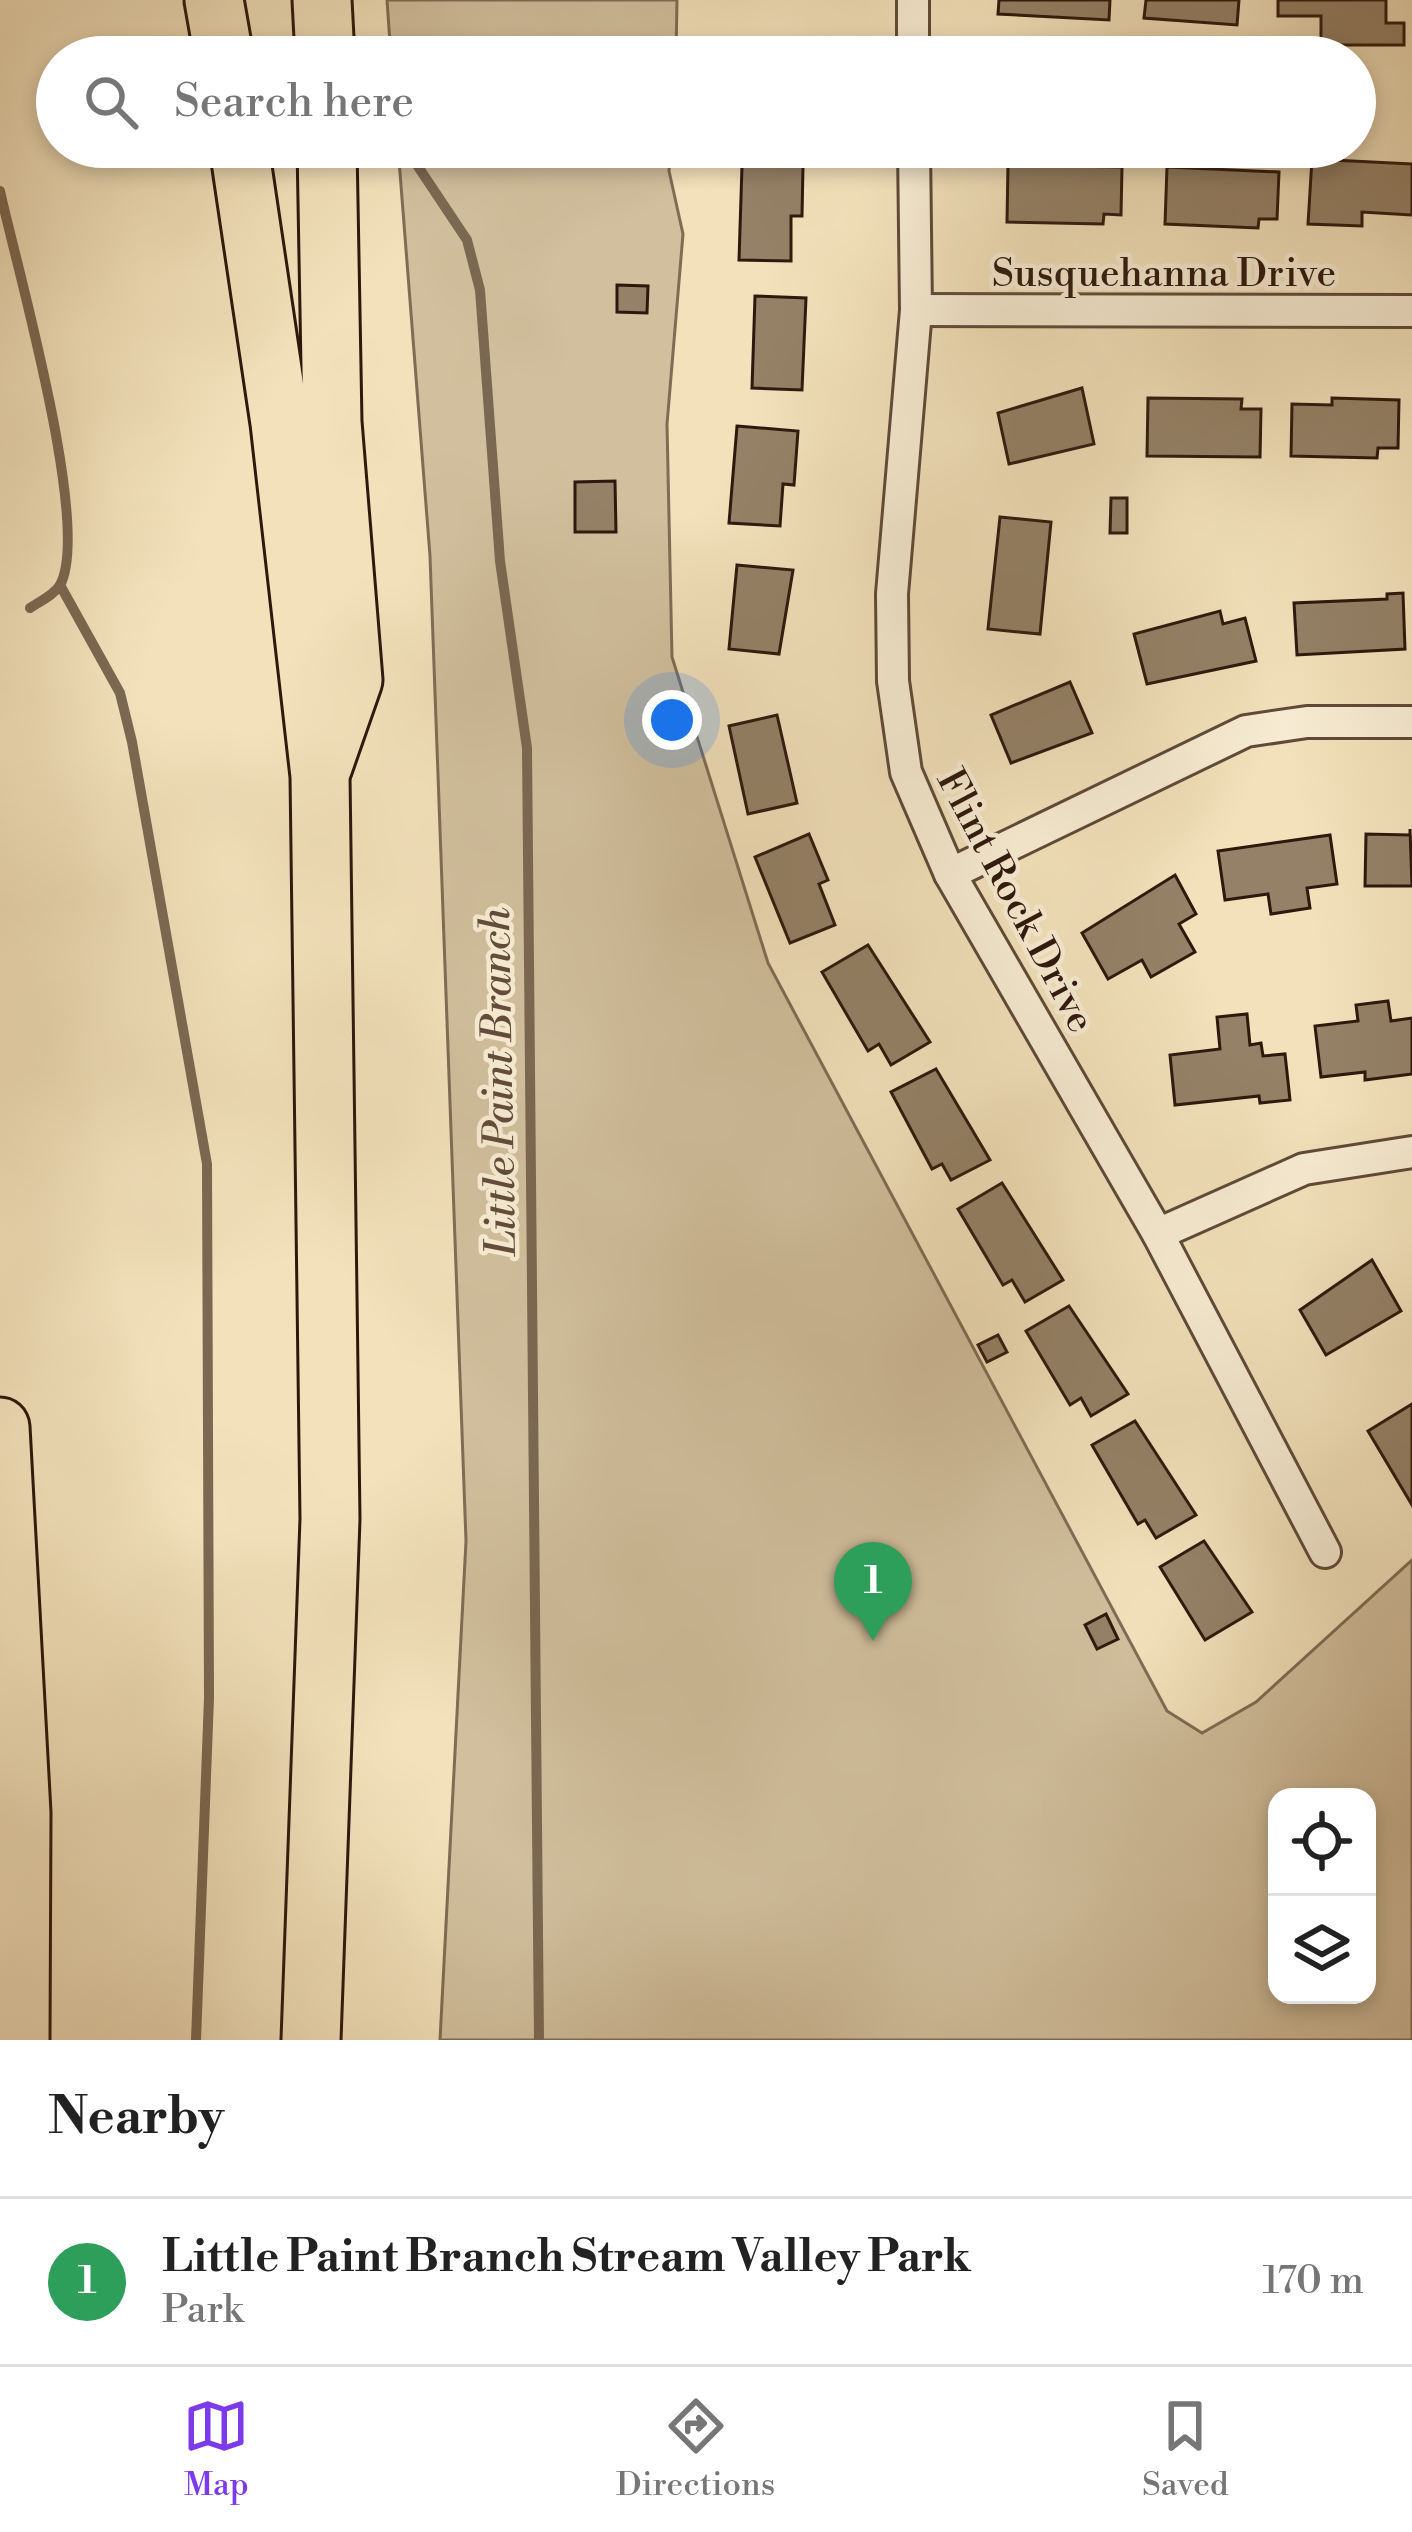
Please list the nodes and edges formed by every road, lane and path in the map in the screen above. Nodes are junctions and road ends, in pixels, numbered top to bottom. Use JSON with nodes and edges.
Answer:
{"nodes":[{"id":1,"x":214,"y":0,"type":"edge"},
{"id":2,"x":322,"y":0,"type":"edge"},
{"id":3,"x":913,"y":0,"type":"edge"},
{"id":4,"x":220,"y":36,"type":"edge"},
{"id":5,"x":324,"y":36,"type":"edge"},
{"id":6,"x":914,"y":36,"type":"edge"},
{"id":7,"x":242,"y":168,"type":"edge"},
{"id":8,"x":327,"y":168,"type":"edge"},
{"id":9,"x":914,"y":168,"type":"edge"},
{"id":10,"x":916,"y":310,"type":"junction"},
{"id":11,"x":1412,"y":311,"type":"edge"},
{"id":12,"x":1412,"y":722,"type":"edge"},
{"id":13,"x":320,"y":776,"type":"junction"},
{"id":14,"x":950,"y":874,"type":"junction"},
{"id":15,"x":1412,"y":1152,"type":"edge"},
{"id":16,"x":1158,"y":1234,"type":"junction"},
{"id":17,"x":0,"y":1427,"type":"edge"},
{"id":18,"x":1325,"y":1552,"type":"dead end"},
{"id":19,"x":20,"y":2040,"type":"edge"},
{"id":20,"x":311,"y":2040,"type":"edge"}],
"edges":[{"from":1,"to":4,"type":"highway"},
{"from":2,"to":5,"type":"highway"},
{"from":3,"to":6,"type":"street"},
{"from":7,"to":13,"type":"highway"},
{"from":8,"to":13,"type":"highway"},
{"from":9,"to":10,"type":"street","name":"Flint Rock Drive"},
{"from":10,"to":11,"type":"street","name":"Susquehanna Drive"},
{"from":10,"to":14,"type":"street","name":"Flint Rock Drive"},
{"from":12,"to":14,"type":"street"},
{"from":13,"to":20,"type":"highway"},
{"from":14,"to":16,"type":"street","name":"Flint Rock Drive"},
{"from":15,"to":16,"type":"street"},
{"from":16,"to":18,"type":"street","name":"Flint Rock Drive"},
{"from":17,"to":19,"type":"highway"}]}
